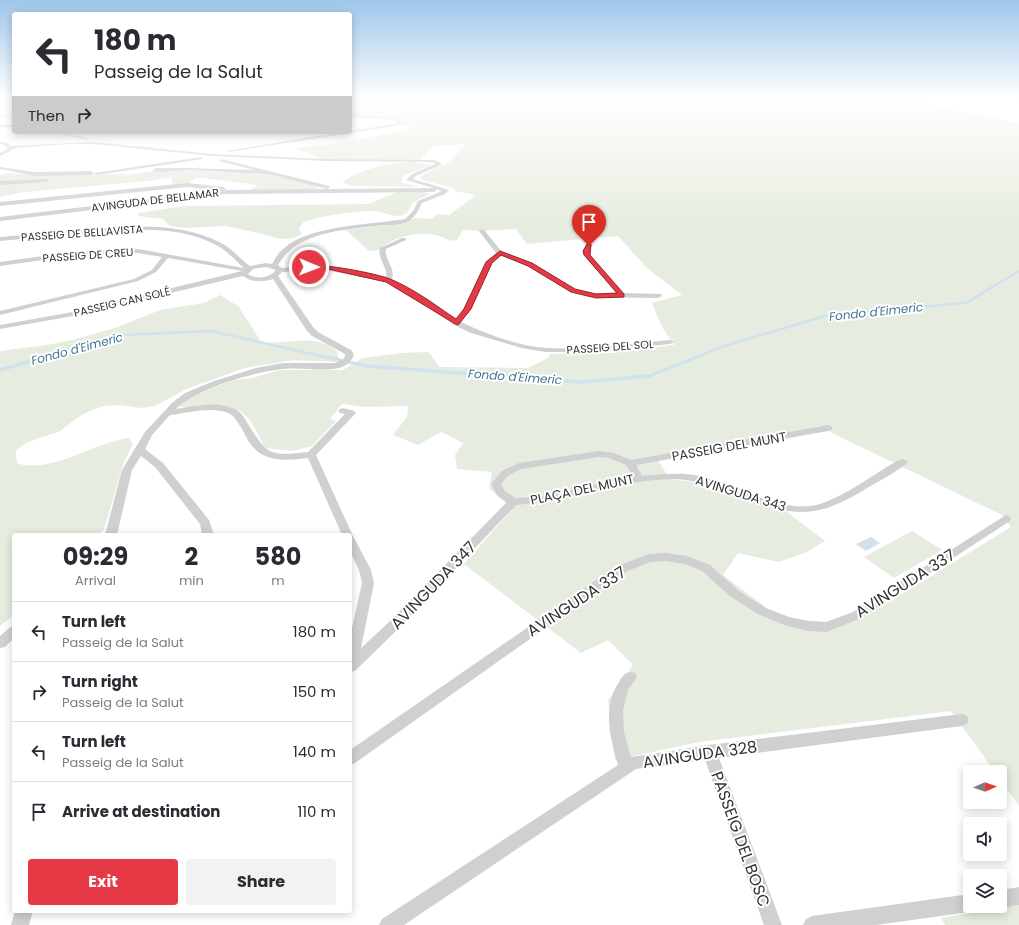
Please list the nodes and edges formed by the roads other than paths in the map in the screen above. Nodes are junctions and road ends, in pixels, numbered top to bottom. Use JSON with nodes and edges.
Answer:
{"nodes":[{"id":1,"x":94,"y":141,"type":"edge"},
{"id":2,"x":291,"y":141,"type":"edge"},
{"id":3,"x":0,"y":143,"type":"edge"},
{"id":4,"x":106,"y":144,"type":"junction"},
{"id":5,"x":15,"y":147,"type":"junction"},
{"id":6,"x":0,"y":155,"type":"edge"},
{"id":7,"x":212,"y":155,"type":"junction"},
{"id":8,"x":0,"y":168,"type":"edge"},
{"id":9,"x":255,"y":170,"type":"junction"},
{"id":10,"x":94,"y":174,"type":"junction"},
{"id":11,"x":0,"y":183,"type":"edge"},
{"id":12,"x":321,"y":185,"type":"junction"},
{"id":13,"x":218,"y":190,"type":"junction"},
{"id":14,"x":339,"y":190,"type":"junction"},
{"id":15,"x":446,"y":190,"type":"junction"},
{"id":16,"x":310,"y":191,"type":"junction"},
{"id":17,"x":110,"y":193,"type":"junction"},
{"id":18,"x":0,"y":204,"type":"edge"},
{"id":19,"x":19,"y":204,"type":"junction"},
{"id":20,"x":112,"y":206,"type":"junction"},
{"id":21,"x":2,"y":218,"type":"edge"},
{"id":22,"x":482,"y":231,"type":"dead end"},
{"id":23,"x":0,"y":240,"type":"edge"},
{"id":24,"x":404,"y":240,"type":"dead end"},
{"id":25,"x":589,"y":246,"type":"dead end"},
{"id":26,"x":500,"y":253,"type":"junction"},
{"id":27,"x":168,"y":256,"type":"junction"},
{"id":28,"x":0,"y":264,"type":"edge"},
{"id":29,"x":246,"y":271,"type":"junction"},
{"id":30,"x":276,"y":271,"type":"junction"},
{"id":31,"x":388,"y":280,"type":"junction"},
{"id":32,"x":622,"y":295,"type":"junction"},
{"id":33,"x":658,"y":296,"type":"dead end"},
{"id":34,"x":0,"y":312,"type":"edge"},
{"id":35,"x":457,"y":323,"type":"junction"},
{"id":36,"x":0,"y":327,"type":"edge"},
{"id":37,"x":670,"y":342,"type":"dead end"},
{"id":38,"x":343,"y":411,"type":"dead end"},
{"id":39,"x":167,"y":413,"type":"junction"},
{"id":40,"x":828,"y":428,"type":"dead end"},
{"id":41,"x":140,"y":450,"type":"junction"},
{"id":42,"x":311,"y":455,"type":"junction"},
{"id":43,"x":903,"y":462,"type":"dead end"},
{"id":44,"x":630,"y":463,"type":"junction"},
{"id":45,"x":639,"y":479,"type":"junction"},
{"id":46,"x":514,"y":502,"type":"junction"},
{"id":47,"x":1006,"y":519,"type":"dead end"},
{"id":48,"x":111,"y":533,"type":"edge"},
{"id":49,"x":208,"y":533,"type":"edge"},
{"id":50,"x":347,"y":533,"type":"edge"},
{"id":51,"x":352,"y":543,"type":"edge"},
{"id":52,"x":12,"y":633,"type":"edge"},
{"id":53,"x":0,"y":643,"type":"edge"},
{"id":54,"x":352,"y":657,"type":"edge"},
{"id":55,"x":352,"y":664,"type":"edge"},
{"id":56,"x":630,"y":677,"type":"dead end"},
{"id":57,"x":962,"y":720,"type":"dead end"},
{"id":58,"x":709,"y":752,"type":"junction"},
{"id":59,"x":352,"y":757,"type":"edge"},
{"id":60,"x":626,"y":768,"type":"junction"},
{"id":61,"x":1019,"y":896,"type":"edge"},
{"id":62,"x":1007,"y":898,"type":"edge"},
{"id":63,"x":963,"y":904,"type":"edge"},
{"id":64,"x":23,"y":913,"type":"edge"},
{"id":65,"x":20,"y":925,"type":"edge"},
{"id":66,"x":388,"y":925,"type":"edge"},
{"id":67,"x":773,"y":925,"type":"edge"},
{"id":68,"x":812,"y":925,"type":"edge"}],
"edges":[{"from":1,"to":4,"type":"street"},
{"from":2,"to":7,"type":"street"},
{"from":3,"to":5,"type":"street"},
{"from":4,"to":5,"type":"street"},
{"from":4,"to":7,"type":"street"},
{"from":5,"to":6,"type":"street"},
{"from":7,"to":9,"type":"street"},
{"from":7,"to":10,"type":"street"},
{"from":7,"to":15,"type":"street"},
{"from":8,"to":10,"type":"street"},
{"from":9,"to":10,"type":"street"},
{"from":9,"to":12,"type":"street"},
{"from":10,"to":11,"type":"street"},
{"from":12,"to":14,"type":"street"},
{"from":12,"to":16,"type":"street","name":"AVINGUDA DE BELLAMAR"},
{"from":13,"to":16,"type":"street","name":"AVINGUDA DE BELLAMAR"},
{"from":13,"to":17,"type":"street"},
{"from":13,"to":20,"type":"street","name":"AVINGUDA DE BELLAMAR"},
{"from":14,"to":15,"type":"street","name":"AVINGUDA DE BELLAMAR"},
{"from":14,"to":16,"type":"street","name":"AVINGUDA DE BELLAMAR"},
{"from":15,"to":30,"type":"street"},
{"from":17,"to":19,"type":"street"},
{"from":17,"to":20,"type":"street"},
{"from":18,"to":19,"type":"street"},
{"from":19,"to":21,"type":"street"},
{"from":20,"to":21,"type":"street","name":"AVINGUDA DE BELLAMAR"},
{"from":22,"to":26,"type":"street"},
{"from":23,"to":29,"type":"street","name":"PASSEIG DE BELLAVISTA"},
{"from":24,"to":31,"type":"street"},
{"from":25,"to":32,"type":"street"},
{"from":26,"to":32,"type":"street"},
{"from":26,"to":35,"type":"street"},
{"from":27,"to":28,"type":"street","name":"PASSEIG DE CREU"},
{"from":27,"to":29,"type":"street","name":"PASSEIG DE CREU"},
{"from":27,"to":34,"type":"street"},
{"from":29,"to":30,"type":"street"},
{"from":29,"to":30,"type":"street"},
{"from":29,"to":36,"type":"street","name":"PASSEIG CAN SOLÉ"},
{"from":30,"to":31,"type":"street","name":"PASSEIG DEL SOL"},
{"from":30,"to":39,"type":"street"},
{"from":31,"to":35,"type":"street","name":"PASSEIG DEL SOL"},
{"from":32,"to":33,"type":"street"},
{"from":35,"to":37,"type":"street","name":"PASSEIG DEL SOL"},
{"from":38,"to":42,"type":"street"},
{"from":39,"to":41,"type":"street"},
{"from":39,"to":42,"type":"street"},
{"from":40,"to":44,"type":"street","name":"PASSEIG DEL MUNT"},
{"from":41,"to":48,"type":"street"},
{"from":41,"to":49,"type":"street"},
{"from":42,"to":50,"type":"street"},
{"from":43,"to":45,"type":"street","name":"AVINGUDA 343"},
{"from":44,"to":45,"type":"street","name":"PLAÇA DEL MUNT"},
{"from":44,"to":46,"type":"street","name":"PLAÇA DEL MUNT"},
{"from":45,"to":46,"type":"street","name":"PLAÇA DEL MUNT"},
{"from":46,"to":55,"type":"street","name":"AVINGUDA 347"},
{"from":47,"to":59,"type":"street","name":"AVINGUDA 337"},
{"from":51,"to":54,"type":"street"},
{"from":52,"to":53,"type":"street"},
{"from":56,"to":60,"type":"street"},
{"from":57,"to":58,"type":"street","name":"AVINGUDA 328"},
{"from":58,"to":60,"type":"street","name":"AVINGUDA 328"},
{"from":58,"to":67,"type":"street","name":"PASSEIG DEL BOSC"},
{"from":60,"to":66,"type":"street","name":"AVINGUDA 328"},
{"from":61,"to":62,"type":"street"},
{"from":63,"to":68,"type":"street"},
{"from":64,"to":65,"type":"street"}]}
